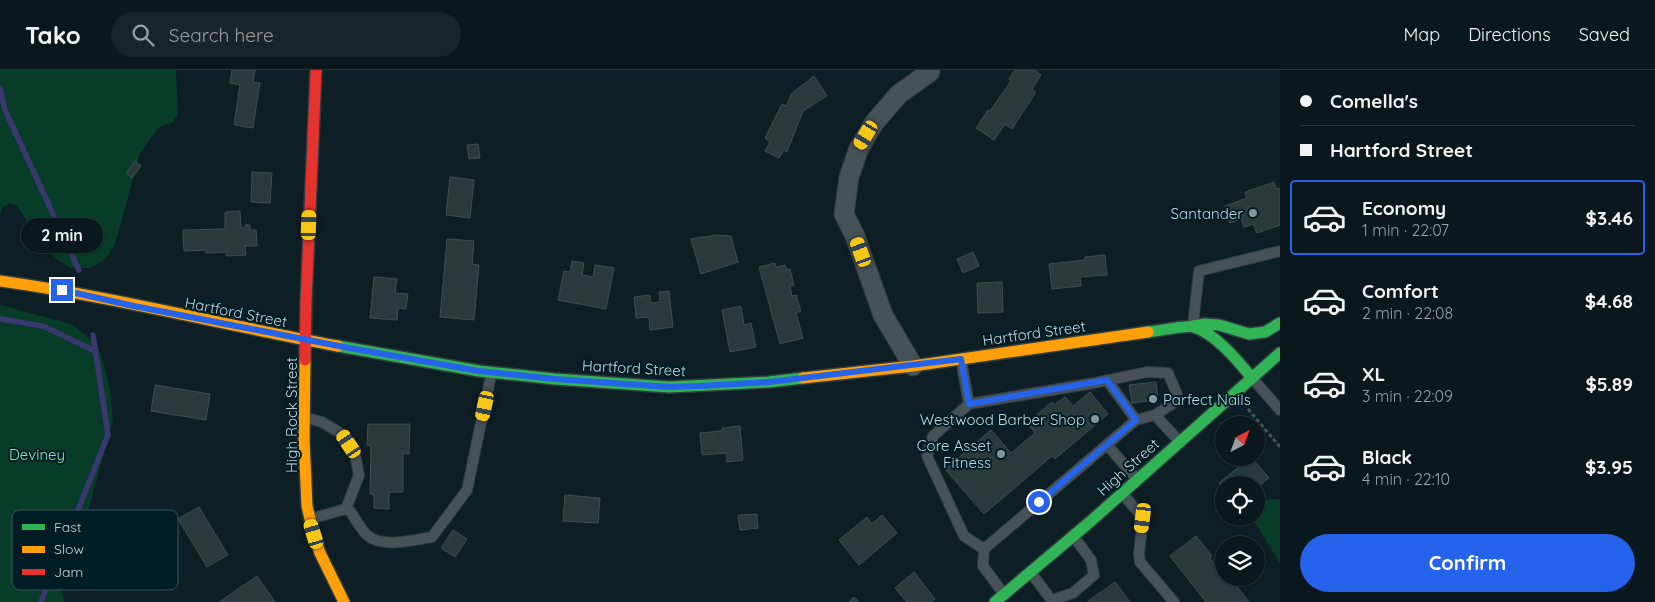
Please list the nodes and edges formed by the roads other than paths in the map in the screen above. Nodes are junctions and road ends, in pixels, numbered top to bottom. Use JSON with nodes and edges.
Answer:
{"nodes":[{"id":1,"x":316,"y":70,"type":"edge"},
{"id":2,"x":930,"y":72,"type":"dead end"},
{"id":3,"x":1280,"y":251,"type":"edge"},
{"id":4,"x":0,"y":281,"type":"edge"},
{"id":5,"x":1280,"y":324,"type":"edge"},
{"id":6,"x":1193,"y":326,"type":"junction"},
{"id":7,"x":306,"y":340,"type":"junction"},
{"id":8,"x":1280,"y":353,"type":"edge"},
{"id":9,"x":961,"y":359,"type":"junction"},
{"id":10,"x":913,"y":366,"type":"junction"},
{"id":11,"x":492,"y":372,"type":"junction"},
{"id":12,"x":1252,"y":378,"type":"junction"},
{"id":13,"x":1107,"y":380,"type":"junction"},
{"id":14,"x":969,"y":404,"type":"junction"},
{"id":15,"x":1280,"y":410,"type":"edge"},
{"id":16,"x":1155,"y":415,"type":"junction"},
{"id":17,"x":303,"y":417,"type":"junction"},
{"id":18,"x":1136,"y":420,"type":"junction"},
{"id":19,"x":1180,"y":442,"type":"junction"},
{"id":20,"x":1108,"y":445,"type":"junction"},
{"id":21,"x":1138,"y":480,"type":"junction"},
{"id":22,"x":1122,"y":493,"type":"junction"},
{"id":23,"x":346,"y":509,"type":"junction"},
{"id":24,"x":309,"y":520,"type":"junction"},
{"id":25,"x":1073,"y":536,"type":"junction"},
{"id":26,"x":984,"y":549,"type":"junction"},
{"id":27,"x":1030,"y":573,"type":"junction"},
{"id":28,"x":1000,"y":598,"type":"edge"},
{"id":29,"x":1052,"y":601,"type":"edge"},
{"id":30,"x":344,"y":602,"type":"edge"},
{"id":31,"x":1174,"y":602,"type":"edge"}],
"edges":[{"from":1,"to":7,"type":"street","name":"High Rock Street"},
{"from":2,"to":10,"type":"street"},
{"from":3,"to":6,"type":"lane"},
{"from":4,"to":7,"type":"street","name":"Hartford Street"},
{"from":5,"to":6,"type":"street","name":"Hartford Street"},
{"from":6,"to":9,"type":"street","name":"Hartford Street"},
{"from":6,"to":12,"type":"street"},
{"from":7,"to":11,"type":"street","name":"Hartford Street"},
{"from":7,"to":17,"type":"street","name":"High Rock Street"},
{"from":8,"to":12,"type":"street","name":"High Street"},
{"from":9,"to":10,"type":"street","name":"Hartford Street"},
{"from":9,"to":14,"type":"lane"},
{"from":10,"to":11,"type":"street","name":"Hartford Street"},
{"from":11,"to":23,"type":"lane"},
{"from":12,"to":15,"type":"lane"},
{"from":12,"to":19,"type":"street","name":"High Street"},
{"from":13,"to":14,"type":"lane"},
{"from":13,"to":16,"type":"lane"},
{"from":13,"to":18,"type":"lane"},
{"from":14,"to":26,"type":"lane"},
{"from":16,"to":18,"type":"lane"},
{"from":16,"to":19,"type":"lane"},
{"from":17,"to":23,"type":"lane"},
{"from":17,"to":24,"type":"street","name":"High Rock Street"},
{"from":18,"to":20,"type":"lane"},
{"from":19,"to":21,"type":"street","name":"High Street"},
{"from":20,"to":21,"type":"lane"},
{"from":20,"to":26,"type":"lane"},
{"from":21,"to":22,"type":"street","name":"High Street"},
{"from":22,"to":25,"type":"street","name":"High Street"},
{"from":22,"to":31,"type":"lane"},
{"from":23,"to":24,"type":"lane"},
{"from":24,"to":30,"type":"street","name":"High Rock Street"},
{"from":25,"to":27,"type":"street","name":"High Street"},
{"from":25,"to":29,"type":"lane"},
{"from":26,"to":28,"type":"lane"},
{"from":27,"to":28,"type":"street","name":"High Street"},
{"from":27,"to":29,"type":"lane"}]}
